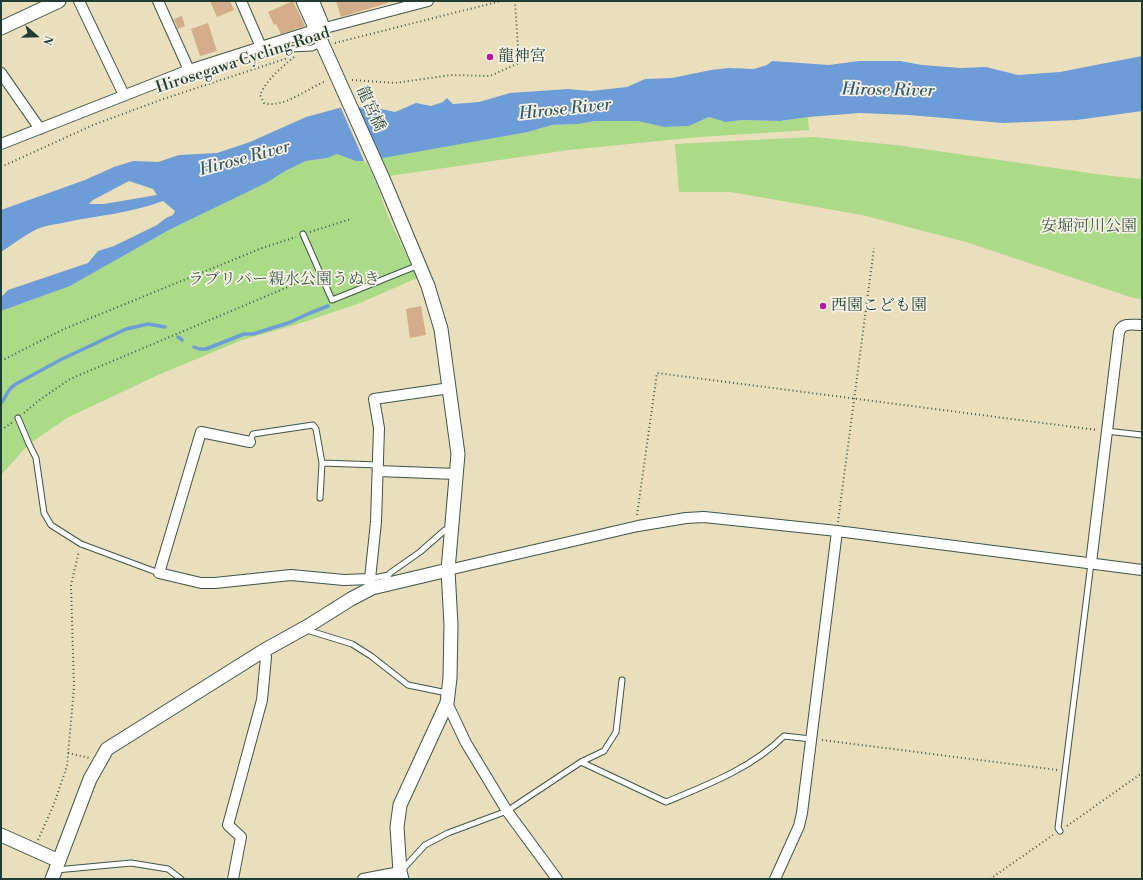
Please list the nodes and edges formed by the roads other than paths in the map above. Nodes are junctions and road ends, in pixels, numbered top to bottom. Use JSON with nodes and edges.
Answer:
{"nodes":[{"id":1,"x":59,"y":1,"type":"edge"},
{"id":2,"x":79,"y":1,"type":"edge"},
{"id":3,"x":158,"y":1,"type":"edge"},
{"id":4,"x":241,"y":1,"type":"edge"},
{"id":5,"x":303,"y":1,"type":"edge"},
{"id":6,"x":314,"y":1,"type":"edge"},
{"id":7,"x":428,"y":1,"type":"edge"},
{"id":8,"x":1,"y":28,"type":"edge"},
{"id":9,"x":308,"y":32,"type":"dead end"},
{"id":10,"x":261,"y":47,"type":"junction"},
{"id":11,"x":324,"y":48,"type":"junction"},
{"id":12,"x":189,"y":70,"type":"junction"},
{"id":13,"x":1,"y":73,"type":"edge"},
{"id":14,"x":124,"y":95,"type":"junction"},
{"id":15,"x":40,"y":129,"type":"junction"},
{"id":16,"x":1,"y":144,"type":"edge"},
{"id":17,"x":303,"y":234,"type":"road end"},
{"id":18,"x":420,"y":265,"type":"junction"},
{"id":19,"x":1142,"y":325,"type":"edge"},
{"id":20,"x":450,"y":388,"type":"junction"},
{"id":21,"x":18,"y":418,"type":"road end"},
{"id":22,"x":1106,"y":431,"type":"junction"},
{"id":23,"x":1142,"y":435,"type":"edge"},
{"id":24,"x":250,"y":442,"type":"joint"},
{"id":25,"x":322,"y":463,"type":"junction"},
{"id":26,"x":378,"y":468,"type":"junction"},
{"id":27,"x":456,"y":474,"type":"junction"},
{"id":28,"x":320,"y":498,"type":"dead end"},
{"id":29,"x":451,"y":529,"type":"junction"},
{"id":30,"x":837,"y":531,"type":"junction"},
{"id":31,"x":1091,"y":563,"type":"junction"},
{"id":32,"x":448,"y":570,"type":"junction"},
{"id":33,"x":1142,"y":570,"type":"edge"},
{"id":34,"x":159,"y":572,"type":"junction"},
{"id":35,"x":378,"y":581,"type":"junction"},
{"id":36,"x":308,"y":626,"type":"junction"},
{"id":37,"x":263,"y":651,"type":"junction"},
{"id":38,"x":622,"y":680,"type":"dead end"},
{"id":39,"x":447,"y":698,"type":"junction"},
{"id":40,"x":811,"y":739,"type":"junction"},
{"id":41,"x":581,"y":762,"type":"junction"},
{"id":42,"x":507,"y":811,"type":"junction"},
{"id":43,"x":1060,"y":831,"type":"road end"},
{"id":44,"x":1,"y":835,"type":"edge"},
{"id":45,"x":55,"y":870,"type":"edge"},
{"id":46,"x":401,"y":876,"type":"edge"},
{"id":47,"x":181,"y":879,"type":"edge"},
{"id":48,"x":233,"y":879,"type":"edge"},
{"id":49,"x":363,"y":879,"type":"edge"},
{"id":50,"x":558,"y":879,"type":"edge"},
{"id":51,"x":775,"y":879,"type":"edge"}],
"edges":[{"from":1,"to":8,"type":"street"},
{"from":2,"to":14,"type":"street"},
{"from":3,"to":12,"type":"street"},
{"from":4,"to":10,"type":"street"},
{"from":5,"to":11,"type":"street","name":"龍宮橋"},
{"from":6,"to":7,"type":"street"},
{"from":9,"to":10,"type":"street"},
{"from":10,"to":11,"type":"lane"},
{"from":10,"to":12,"type":"street"},
{"from":11,"to":18,"type":"street","name":"龍宮橋","bridge":true},
{"from":12,"to":14,"type":"street"},
{"from":13,"to":15,"type":"street"},
{"from":14,"to":15,"type":"street"},
{"from":15,"to":16,"type":"street"},
{"from":17,"to":18,"type":"lane"},
{"from":18,"to":20,"type":"street","name":"龍宮橋"},
{"from":19,"to":22,"type":"street"},
{"from":20,"to":26,"type":"street"},
{"from":20,"to":27,"type":"street","name":"龍宮橋"},
{"from":21,"to":34,"type":"lane"},
{"from":22,"to":23,"type":"lane"},
{"from":22,"to":31,"type":"street"},
{"from":24,"to":25,"type":"lane"},
{"from":24,"to":34,"type":"street"},
{"from":25,"to":26,"type":"lane"},
{"from":25,"to":28,"type":"lane"},
{"from":26,"to":27,"type":"street"},
{"from":26,"to":35,"type":"street"},
{"from":27,"to":29,"type":"street","name":"龍宮橋"},
{"from":29,"to":32,"type":"street","name":"龍宮橋"},
{"from":29,"to":35,"type":"lane"},
{"from":30,"to":31,"type":"street"},
{"from":30,"to":32,"type":"street"},
{"from":30,"to":40,"type":"street"},
{"from":31,"to":33,"type":"street"},
{"from":31,"to":43,"type":"lane"},
{"from":32,"to":35,"type":"street"},
{"from":32,"to":39,"type":"street","name":"龍宮橋"},
{"from":34,"to":35,"type":"street"},
{"from":35,"to":36,"type":"street"},
{"from":36,"to":37,"type":"street"},
{"from":36,"to":39,"type":"lane"},
{"from":37,"to":45,"type":"street"},
{"from":37,"to":48,"type":"street"},
{"from":38,"to":41,"type":"lane"},
{"from":39,"to":42,"type":"street"},
{"from":39,"to":46,"type":"street","name":"龍宮橋"},
{"from":40,"to":41,"type":"lane"},
{"from":40,"to":51,"type":"street"},
{"from":41,"to":42,"type":"lane"},
{"from":42,"to":46,"type":"lane"},
{"from":42,"to":50,"type":"street"},
{"from":44,"to":45,"type":"street"},
{"from":45,"to":47,"type":"lane"},
{"from":46,"to":49,"type":"street"}]}
